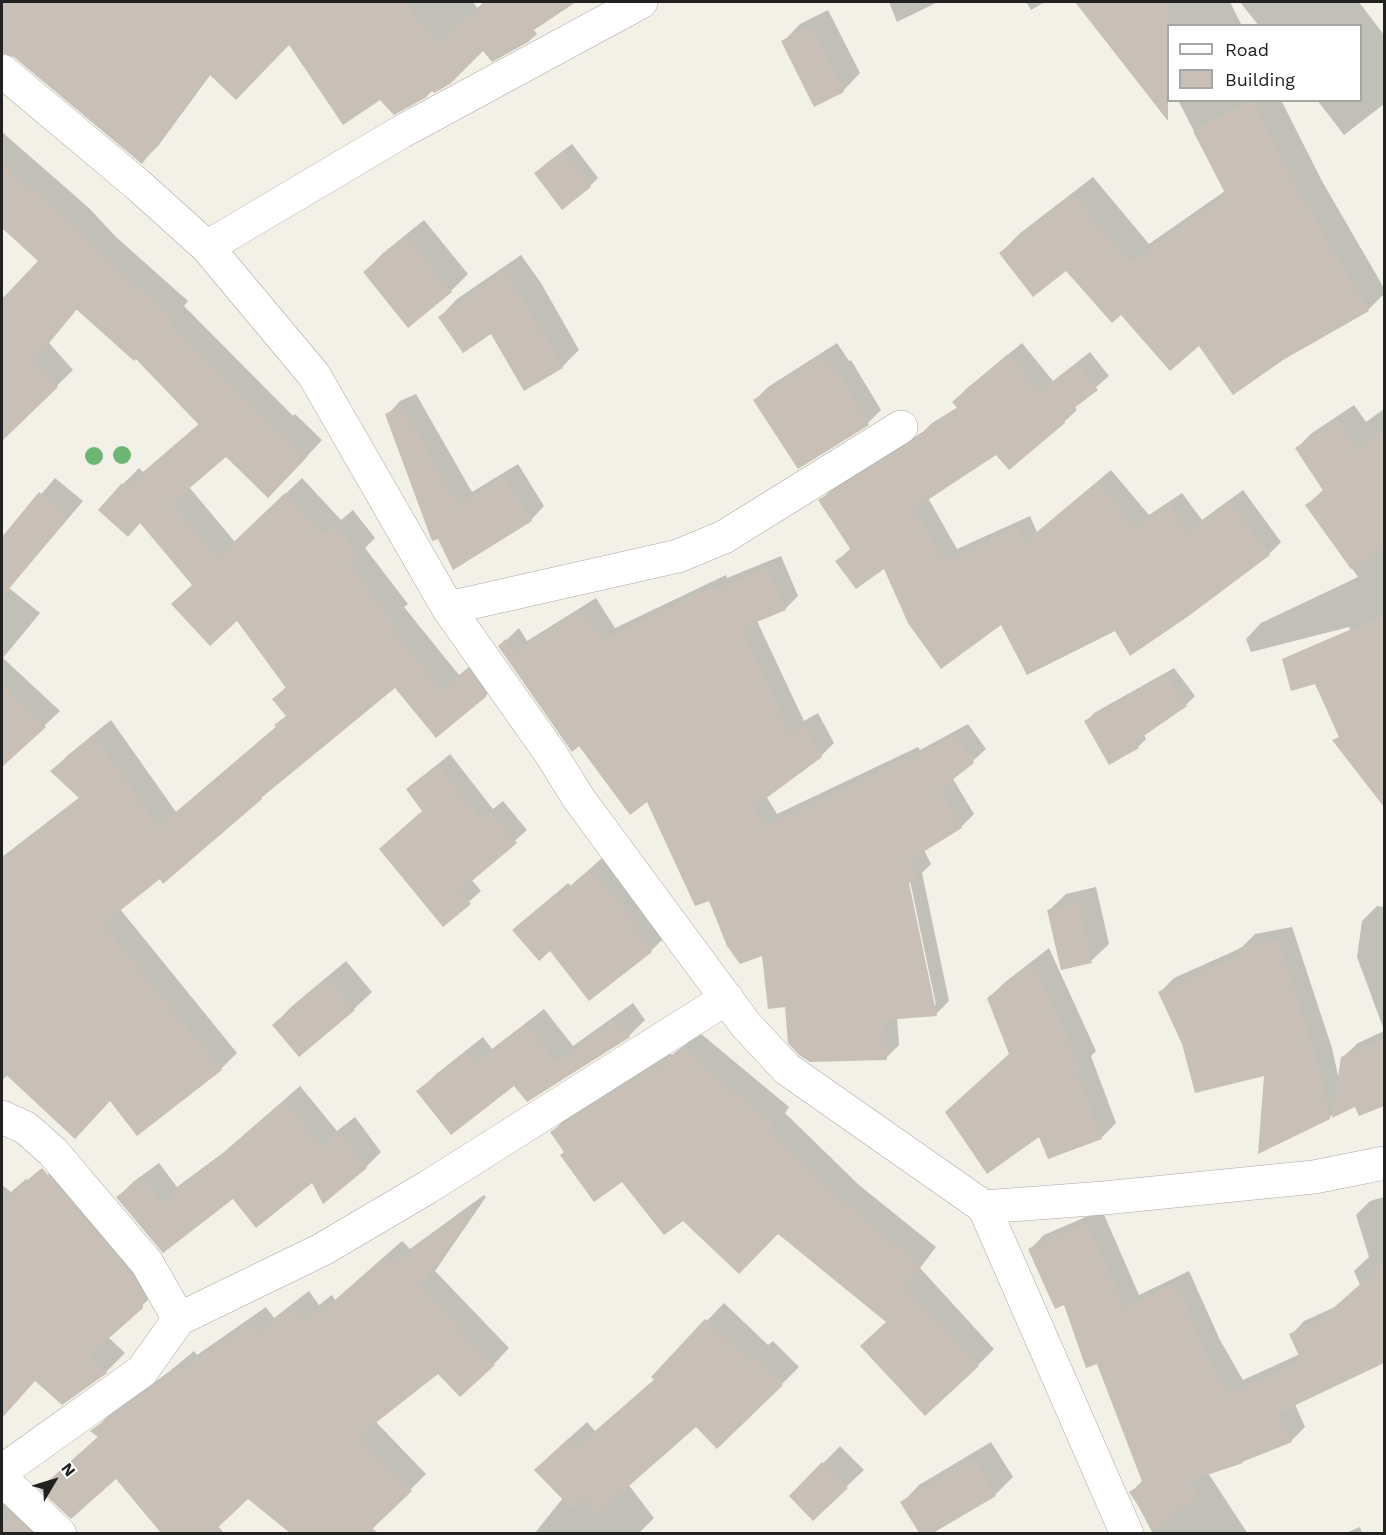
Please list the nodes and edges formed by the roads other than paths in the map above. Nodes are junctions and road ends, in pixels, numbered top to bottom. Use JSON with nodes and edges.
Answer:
{"nodes":[{"id":1,"x":641,"y":2,"type":"edge"},
{"id":2,"x":2,"y":71,"type":"edge"},
{"id":3,"x":207,"y":247,"type":"junction"},
{"id":4,"x":901,"y":427,"type":"dead end"},
{"id":5,"x":448,"y":609,"type":"junction"},
{"id":6,"x":727,"y":998,"type":"junction"},
{"id":7,"x":2,"y":1117,"type":"edge"},
{"id":8,"x":1384,"y":1163,"type":"edge"},
{"id":9,"x":984,"y":1207,"type":"junction"},
{"id":10,"x":179,"y":1319,"type":"junction"},
{"id":11,"x":2,"y":1471,"type":"edge"},
{"id":12,"x":2,"y":1479,"type":"edge"},
{"id":13,"x":60,"y":1533,"type":"edge"},
{"id":14,"x":1127,"y":1533,"type":"edge"}],
"edges":[{"from":1,"to":3,"type":"street"},
{"from":2,"to":3,"type":"street"},
{"from":3,"to":5,"type":"street"},
{"from":4,"to":5,"type":"street"},
{"from":5,"to":6,"type":"street"},
{"from":6,"to":9,"type":"street"},
{"from":6,"to":10,"type":"street"},
{"from":7,"to":10,"type":"street"},
{"from":8,"to":9,"type":"street"},
{"from":9,"to":14,"type":"street"},
{"from":10,"to":11,"type":"street"},
{"from":12,"to":13,"type":"street"}]}
